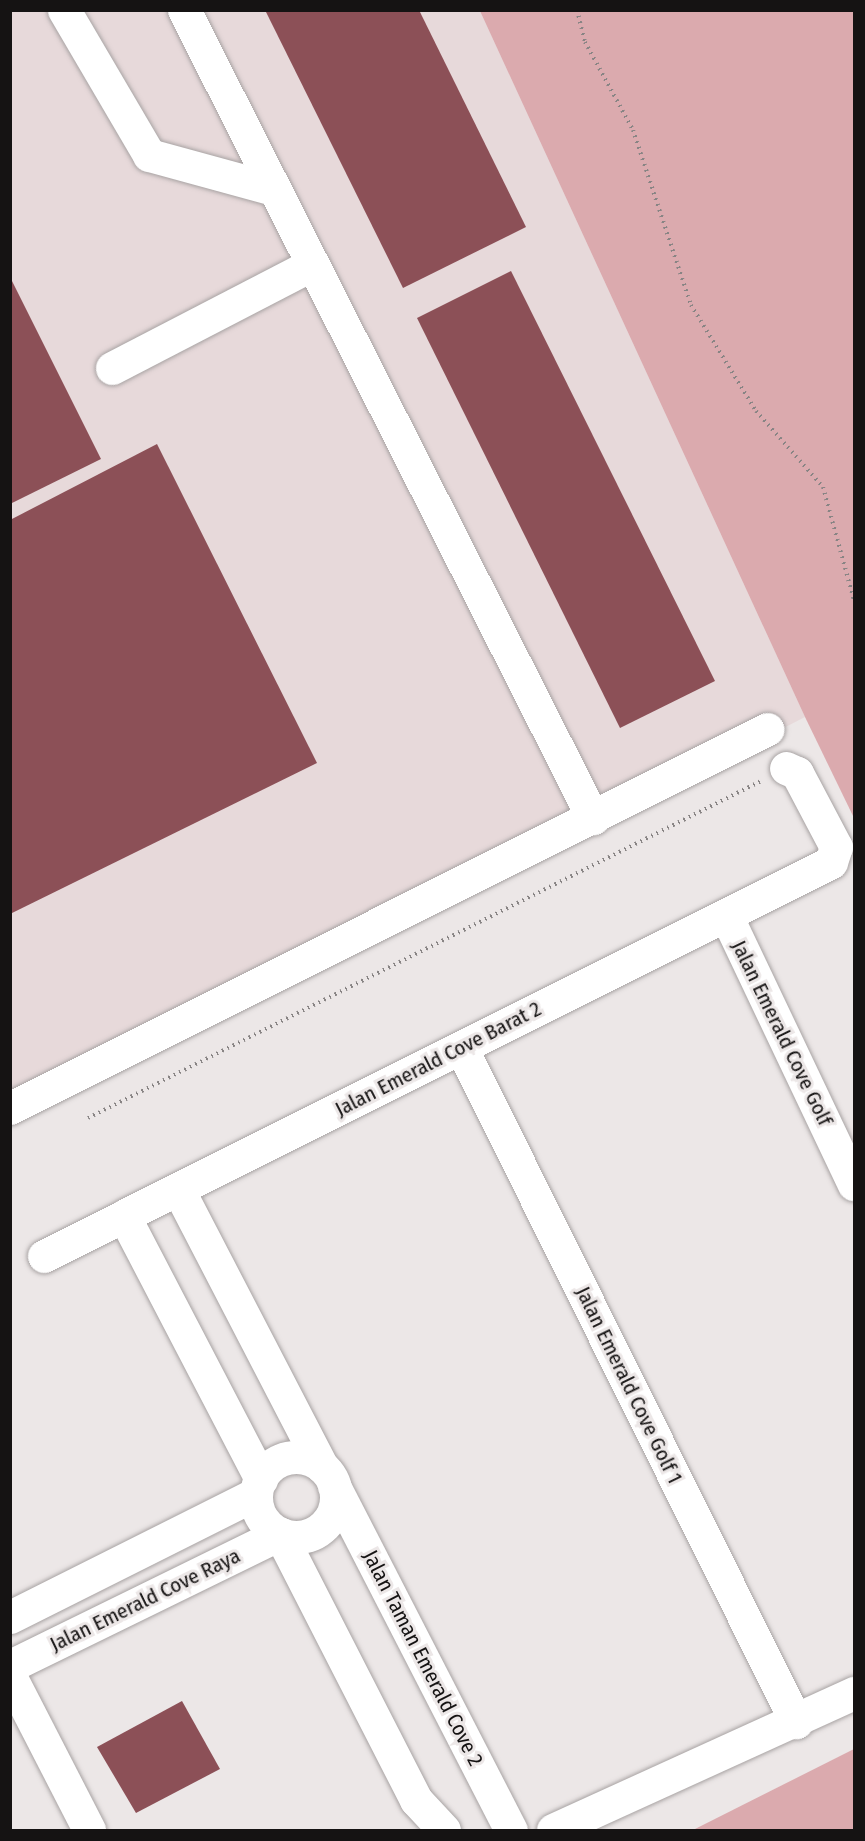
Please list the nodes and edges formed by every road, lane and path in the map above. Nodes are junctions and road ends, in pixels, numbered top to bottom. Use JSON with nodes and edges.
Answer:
{"nodes":[{"id":1,"x":64,"y":10,"type":"edge"},
{"id":2,"x":184,"y":10,"type":"edge"},
{"id":3,"x":578,"y":10,"type":"edge"},
{"id":4,"x":273,"y":189,"type":"junction"},
{"id":5,"x":311,"y":265,"type":"junction"},
{"id":6,"x":112,"y":368,"type":"dead end"},
{"id":7,"x":855,"y":600,"type":"edge"},
{"id":8,"x":768,"y":729,"type":"dead end"},
{"id":9,"x":786,"y":768,"type":"joint"},
{"id":10,"x":593,"y":818,"type":"junction"},
{"id":11,"x":726,"y":915,"type":"junction"},
{"id":12,"x":461,"y":1047,"type":"junction"},
{"id":13,"x":10,"y":1108,"type":"edge"},
{"id":14,"x":88,"y":1118,"type":"dead end"},
{"id":15,"x":855,"y":1184,"type":"edge"},
{"id":16,"x":178,"y":1189,"type":"junction"},
{"id":17,"x":124,"y":1216,"type":"junction"},
{"id":18,"x":44,"y":1256,"type":"dead end"},
{"id":19,"x":328,"y":1477,"type":"junction"},
{"id":20,"x":258,"y":1486,"type":"junction"},
{"id":21,"x":280,"y":1534,"type":"junction"},
{"id":22,"x":10,"y":1617,"type":"edge"},
{"id":23,"x":10,"y":1666,"type":"edge"},
{"id":24,"x":10,"y":1676,"type":"edge"},
{"id":25,"x":855,"y":1693,"type":"edge"},
{"id":26,"x":796,"y":1722,"type":"junction"},
{"id":27,"x":89,"y":1830,"type":"edge"},
{"id":28,"x":444,"y":1830,"type":"edge"},
{"id":29,"x":511,"y":1830,"type":"edge"},
{"id":30,"x":553,"y":1830,"type":"edge"}],
"edges":[{"from":1,"to":4,"type":"street"},
{"from":2,"to":4,"type":"street"},
{"from":3,"to":7,"type":"path"},
{"from":4,"to":5,"type":"street"},
{"from":5,"to":6,"type":"street"},
{"from":5,"to":10,"type":"street"},
{"from":8,"to":10,"type":"street"},
{"from":9,"to":11,"type":"street","name":"Jalan Emerald Cove Barat 2"},
{"from":9,"to":14,"type":"path"},
{"from":10,"to":13,"type":"street"},
{"from":11,"to":12,"type":"street","name":"Jalan Emerald Cove Barat 2"},
{"from":11,"to":15,"type":"street","name":"Jalan Emerald Cove Golf"},
{"from":12,"to":16,"type":"street","name":"Jalan Emerald Cove Barat 2"},
{"from":12,"to":26,"type":"street","name":"Jalan Emerald Cove Golf 1"},
{"from":16,"to":17,"type":"street","name":"Jalan Emerald Cove Barat 2"},
{"from":16,"to":19,"type":"street","name":"Jalan Taman Emerald Cove 2"},
{"from":17,"to":18,"type":"street","name":"Jalan Emerald Cove Barat 2"},
{"from":17,"to":20,"type":"street"},
{"from":19,"to":20,"type":"street"},
{"from":19,"to":21,"type":"street"},
{"from":19,"to":29,"type":"street","name":"Jalan Taman Emerald Cove 2"},
{"from":20,"to":21,"type":"street"},
{"from":20,"to":22,"type":"street","name":"Jalan Emerald Cove Raya"},
{"from":21,"to":23,"type":"street","name":"Jalan Emerald Cove Raya"},
{"from":21,"to":28,"type":"street"},
{"from":24,"to":27,"type":"street"},
{"from":25,"to":26,"type":"street"},
{"from":26,"to":30,"type":"street"}]}
